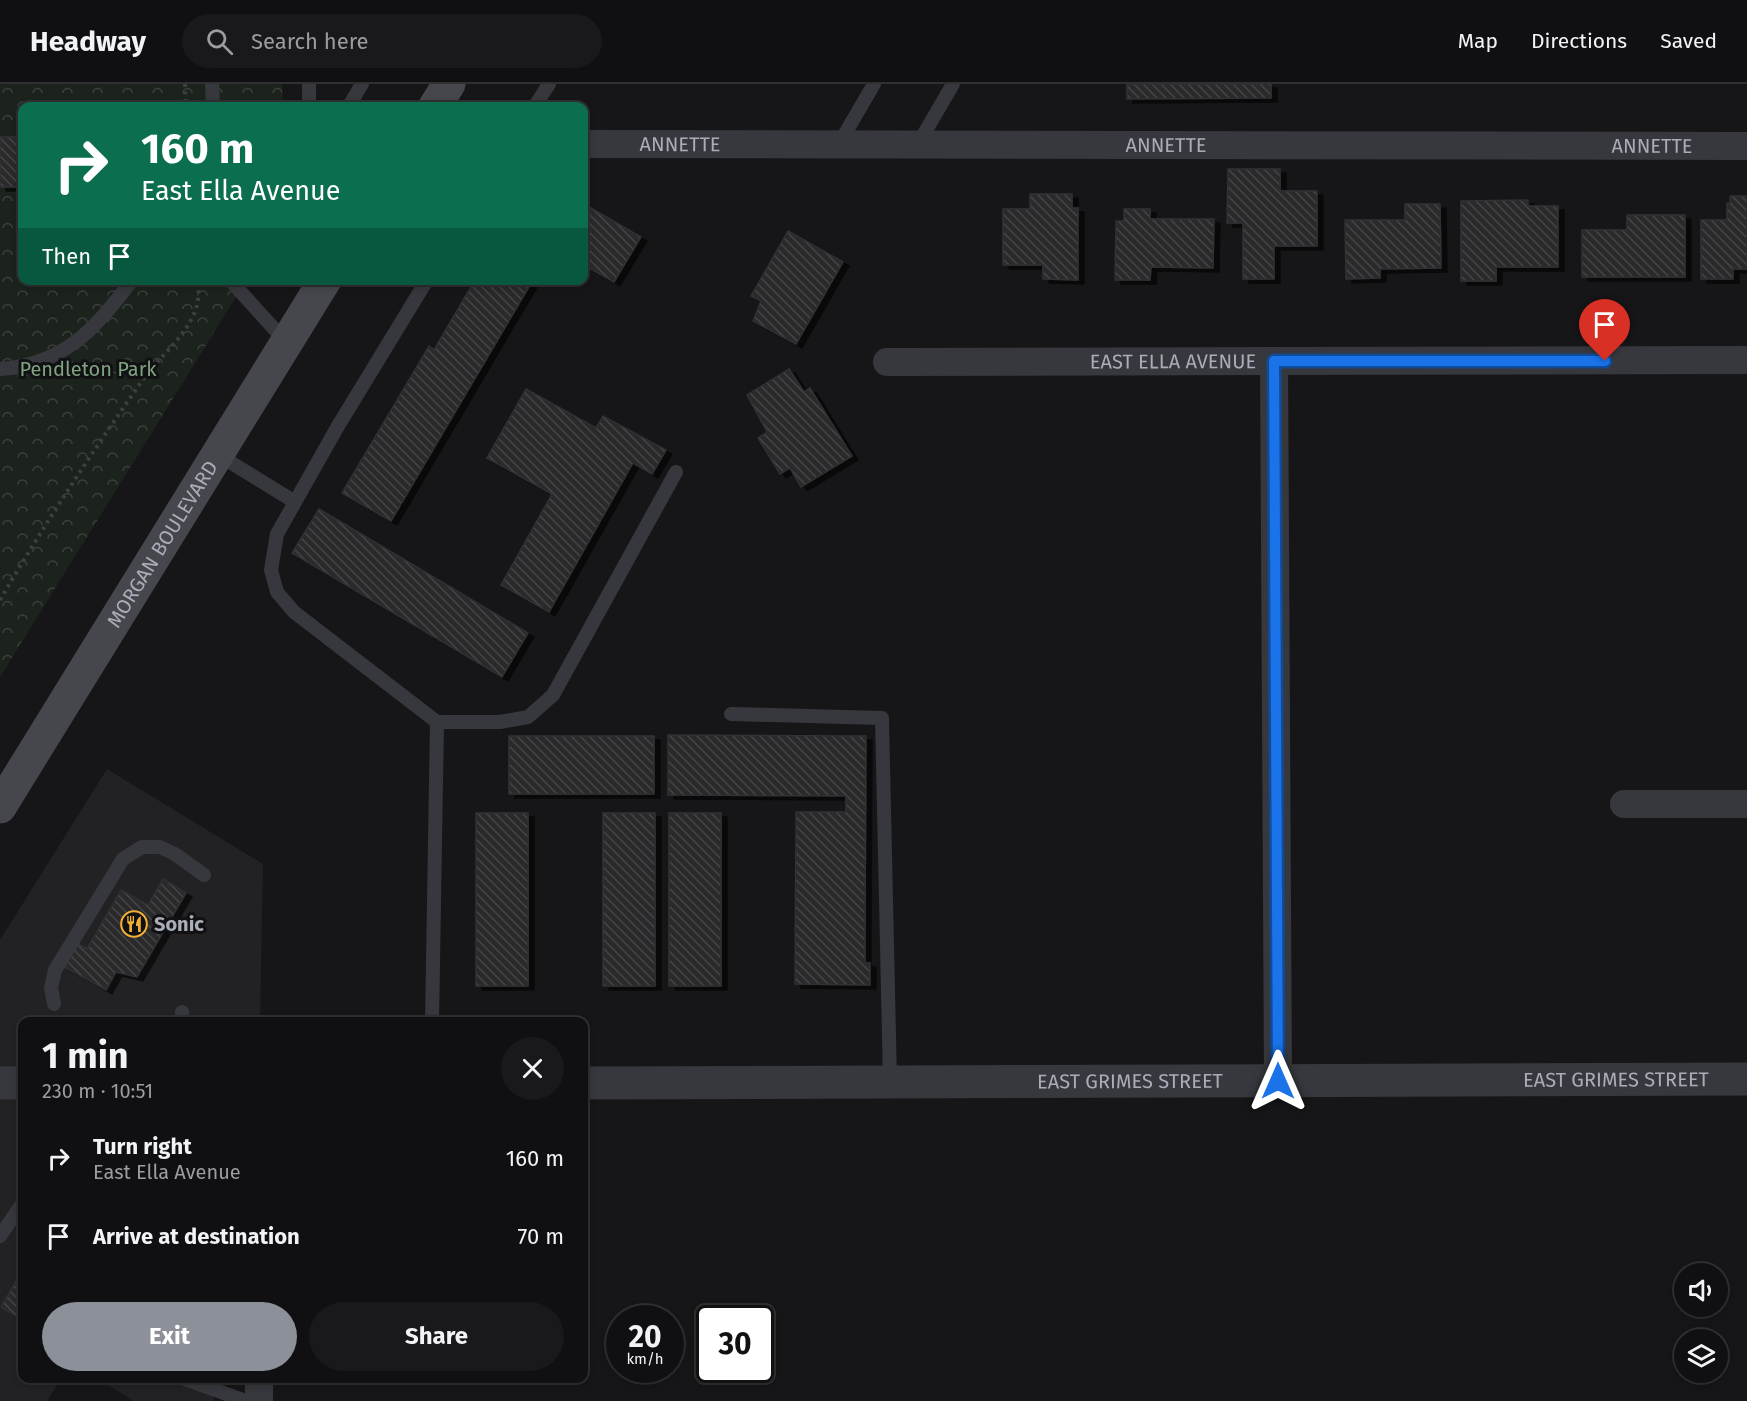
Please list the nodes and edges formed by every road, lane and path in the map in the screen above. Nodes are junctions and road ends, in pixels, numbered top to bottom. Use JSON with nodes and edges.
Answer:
{"nodes":[{"id":1,"x":185,"y":84,"type":"edge"},
{"id":2,"x":212,"y":84,"type":"edge"},
{"id":3,"x":309,"y":84,"type":"edge"},
{"id":4,"x":362,"y":84,"type":"edge"},
{"id":5,"x":448,"y":84,"type":"edge"},
{"id":6,"x":549,"y":84,"type":"edge"},
{"id":7,"x":874,"y":84,"type":"edge"},
{"id":8,"x":953,"y":84,"type":"edge"},
{"id":9,"x":186,"y":102,"type":"edge"},
{"id":10,"x":213,"y":102,"type":"edge"},
{"id":11,"x":309,"y":102,"type":"edge"},
{"id":12,"x":351,"y":102,"type":"edge"},
{"id":13,"x":437,"y":102,"type":"edge"},
{"id":14,"x":538,"y":102,"type":"edge"},
{"id":15,"x":588,"y":144,"type":"edge"},
{"id":16,"x":838,"y":144,"type":"junction"},
{"id":17,"x":918,"y":144,"type":"junction"},
{"id":18,"x":1747,"y":146,"type":"edge"},
{"id":19,"x":128,"y":285,"type":"edge"},
{"id":20,"x":198,"y":285,"type":"edge"},
{"id":21,"x":235,"y":285,"type":"edge"},
{"id":22,"x":322,"y":285,"type":"edge"},
{"id":23,"x":424,"y":285,"type":"edge"},
{"id":24,"x":286,"y":342,"type":"junction"},
{"id":25,"x":1747,"y":360,"type":"edge"},
{"id":26,"x":1274,"y":361,"type":"junction"},
{"id":27,"x":887,"y":362,"type":"dead end"},
{"id":28,"x":0,"y":369,"type":"edge"},
{"id":29,"x":217,"y":454,"type":"junction"},
{"id":30,"x":676,"y":472,"type":"dead end"},
{"id":31,"x":295,"y":502,"type":"junction"},
{"id":32,"x":0,"y":600,"type":"edge"},
{"id":33,"x":731,"y":714,"type":"dead end"},
{"id":34,"x":437,"y":722,"type":"junction"},
{"id":35,"x":1624,"y":804,"type":"dead end"},
{"id":36,"x":1747,"y":804,"type":"edge"},
{"id":37,"x":0,"y":807,"type":"edge"},
{"id":38,"x":204,"y":874,"type":"dead end"},
{"id":39,"x":54,"y":1004,"type":"dead end"},
{"id":40,"x":432,"y":1017,"type":"edge"},
{"id":41,"x":1747,"y":1078,"type":"edge"},
{"id":42,"x":1278,"y":1081,"type":"junction"},
{"id":43,"x":890,"y":1082,"type":"junction"},
{"id":44,"x":0,"y":1083,"type":"edge"},
{"id":45,"x":18,"y":1083,"type":"edge"},
{"id":46,"x":588,"y":1083,"type":"edge"},
{"id":47,"x":18,"y":1210,"type":"edge"},
{"id":48,"x":0,"y":1236,"type":"edge"},
{"id":49,"x":196,"y":1383,"type":"edge"},
{"id":50,"x":259,"y":1383,"type":"edge"},
{"id":51,"x":246,"y":1401,"type":"edge"},
{"id":52,"x":259,"y":1401,"type":"edge"}],
"edges":[{"from":1,"to":9,"type":"path"},
{"from":2,"to":10,"type":"lane"},
{"from":3,"to":11,"type":"lane"},
{"from":4,"to":12,"type":"lane"},
{"from":5,"to":13,"type":"main road"},
{"from":6,"to":14,"type":"lane"},
{"from":7,"to":16,"type":"lane"},
{"from":8,"to":17,"type":"lane"},
{"from":15,"to":16,"type":"street","name":"ANNETTE"},
{"from":16,"to":17,"type":"street","name":"ANNETTE"},
{"from":17,"to":18,"type":"street","name":"ANNETTE"},
{"from":19,"to":28,"type":"lane"},
{"from":20,"to":32,"type":"path"},
{"from":21,"to":24,"type":"lane"},
{"from":22,"to":24,"type":"main road","name":"MORGAN BOULEVARD"},
{"from":23,"to":31,"type":"lane"},
{"from":24,"to":29,"type":"main road","name":"MORGAN BOULEVARD"},
{"from":25,"to":26,"type":"street","name":"EAST ELLA AVENUE"},
{"from":26,"to":27,"type":"street","name":"EAST ELLA AVENUE"},
{"from":26,"to":42,"type":"street"},
{"from":29,"to":31,"type":"lane"},
{"from":29,"to":37,"type":"main road","name":"MORGAN BOULEVARD"},
{"from":30,"to":34,"type":"lane"},
{"from":31,"to":34,"type":"lane"},
{"from":33,"to":43,"type":"lane"},
{"from":34,"to":40,"type":"lane"},
{"from":35,"to":36,"type":"street"},
{"from":38,"to":39,"type":"lane"},
{"from":41,"to":42,"type":"street","name":"EAST GRIMES STREET"},
{"from":42,"to":43,"type":"street","name":"EAST GRIMES STREET"},
{"from":43,"to":46,"type":"street","name":"EAST GRIMES STREET"},
{"from":44,"to":45,"type":"street"},
{"from":47,"to":48,"type":"lane"},
{"from":49,"to":51,"type":"lane"},
{"from":50,"to":52,"type":"street"}]}
